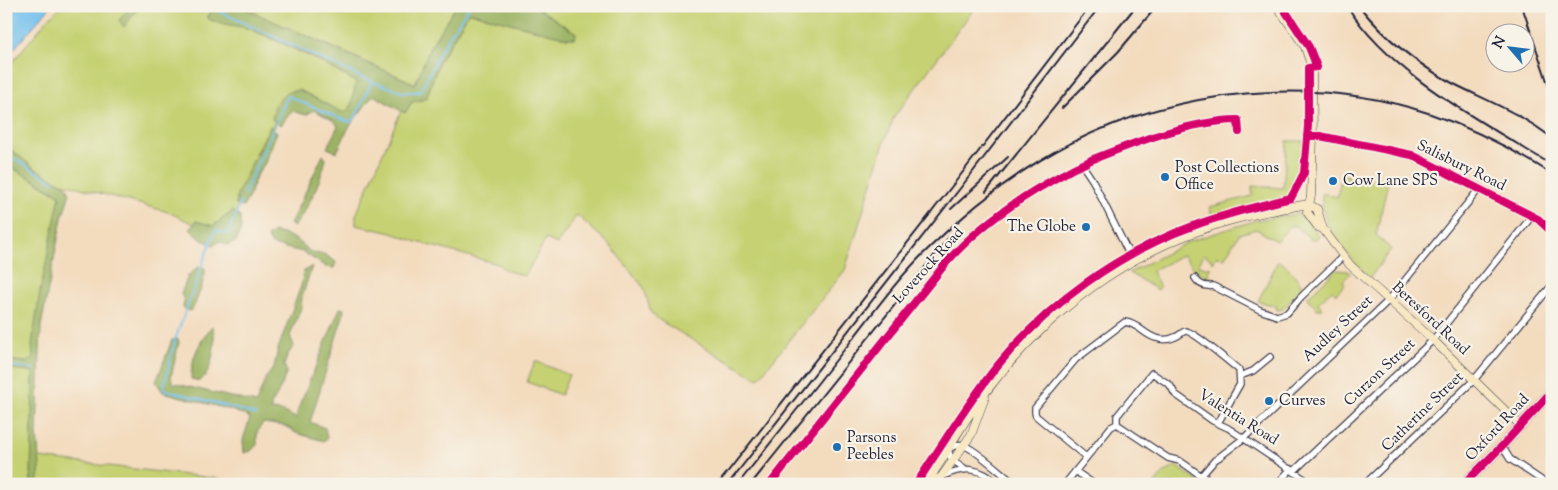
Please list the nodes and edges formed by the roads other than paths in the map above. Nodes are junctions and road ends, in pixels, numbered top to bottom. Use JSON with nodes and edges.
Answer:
{"nodes":[{"id":1,"x":1276,"y":6,"type":"edge"},
{"id":2,"x":1240,"y":132,"type":"dead end"},
{"id":3,"x":1320,"y":136,"type":"dead end"},
{"id":4,"x":1083,"y":166,"type":"junction"},
{"id":5,"x":1479,"y":189,"type":"junction"},
{"id":6,"x":1308,"y":204,"type":"junction"},
{"id":7,"x":1532,"y":216,"type":"junction"},
{"id":8,"x":1552,"y":232,"type":"edge"},
{"id":9,"x":1342,"y":257,"type":"junction"},
{"id":10,"x":1132,"y":262,"type":"junction"},
{"id":11,"x":1195,"y":278,"type":"dead end"},
{"id":12,"x":1552,"y":285,"type":"edge"},
{"id":13,"x":1389,"y":300,"type":"junction"},
{"id":14,"x":1433,"y":340,"type":"junction"},
{"id":15,"x":1270,"y":357,"type":"dead end"},
{"id":16,"x":1240,"y":376,"type":"junction"},
{"id":17,"x":1474,"y":380,"type":"junction"},
{"id":18,"x":987,"y":391,"type":"junction"},
{"id":19,"x":1552,"y":391,"type":"edge"},
{"id":20,"x":1218,"y":423,"type":"junction"},
{"id":21,"x":1117,"y":424,"type":"junction"},
{"id":22,"x":1521,"y":426,"type":"junction"},
{"id":23,"x":971,"y":435,"type":"junction"},
{"id":24,"x":1244,"y":438,"type":"junction"},
{"id":25,"x":964,"y":445,"type":"junction"},
{"id":26,"x":1502,"y":446,"type":"junction"},
{"id":27,"x":948,"y":449,"type":"junction"},
{"id":28,"x":977,"y":454,"type":"junction"},
{"id":29,"x":1086,"y":457,"type":"junction"},
{"id":30,"x":953,"y":461,"type":"junction"},
{"id":31,"x":964,"y":468,"type":"junction"},
{"id":32,"x":1292,"y":470,"type":"junction"},
{"id":33,"x":1075,"y":471,"type":"junction"},
{"id":34,"x":942,"y":476,"type":"junction"},
{"id":35,"x":1201,"y":476,"type":"junction"},
{"id":36,"x":770,"y":484,"type":"edge"},
{"id":37,"x":927,"y":484,"type":"edge"},
{"id":38,"x":933,"y":484,"type":"edge"},
{"id":39,"x":998,"y":484,"type":"edge"},
{"id":40,"x":1015,"y":484,"type":"edge"},
{"id":41,"x":1065,"y":484,"type":"edge"},
{"id":42,"x":1094,"y":484,"type":"edge"},
{"id":43,"x":1213,"y":484,"type":"edge"},
{"id":44,"x":1276,"y":484,"type":"edge"},
{"id":45,"x":1312,"y":484,"type":"edge"},
{"id":46,"x":1365,"y":484,"type":"edge"},
{"id":47,"x":1464,"y":484,"type":"edge"},
{"id":48,"x":1548,"y":484,"type":"edge"}],
"edges":[{"from":1,"to":6,"type":"street"},
{"from":2,"to":4,"type":"street","name":"Loverock Road"},
{"from":3,"to":5,"type":"street","name":"Salisbury Road"},
{"from":4,"to":10,"type":"street"},
{"from":4,"to":36,"type":"street","name":"Loverock Road"},
{"from":5,"to":7,"type":"street","name":"Salisbury Road"},
{"from":5,"to":13,"type":"street","name":"Audley Street"},
{"from":6,"to":9,"type":"street","name":"Beresford Road"},
{"from":6,"to":10,"type":"street"},
{"from":7,"to":8,"type":"street","name":"Salisbury Road"},
{"from":7,"to":14,"type":"street","name":"Curzon Street"},
{"from":9,"to":11,"type":"street"},
{"from":9,"to":13,"type":"street","name":"Beresford Road"},
{"from":10,"to":18,"type":"street"},
{"from":12,"to":17,"type":"street","name":"Catherine Street"},
{"from":13,"to":14,"type":"street","name":"Beresford Road"},
{"from":13,"to":24,"type":"street","name":"Audley Street"},
{"from":14,"to":17,"type":"street","name":"Beresford Road"},
{"from":14,"to":32,"type":"street","name":"Curzon Street"},
{"from":15,"to":16,"type":"street"},
{"from":16,"to":20,"type":"street"},
{"from":16,"to":29,"type":"street"},
{"from":17,"to":22,"type":"street","name":"Beresford Road"},
{"from":17,"to":46,"type":"street","name":"Catherine Street"},
{"from":18,"to":23,"type":"street"},
{"from":18,"to":27,"type":"street"},
{"from":19,"to":22,"type":"main road","name":"Oxford Road"},
{"from":20,"to":21,"type":"street","name":"Valentia Road"},
{"from":20,"to":24,"type":"street","name":"Valentia Road"},
{"from":21,"to":29,"type":"street"},
{"from":21,"to":35,"type":"street"},
{"from":22,"to":26,"type":"main road","name":"Oxford Road"},
{"from":23,"to":25,"type":"street"},
{"from":23,"to":28,"type":"street"},
{"from":24,"to":32,"type":"street","name":"Valentia Road"},
{"from":24,"to":35,"type":"street","name":"Audley Street"},
{"from":25,"to":27,"type":"street"},
{"from":25,"to":28,"type":"street"},
{"from":25,"to":30,"type":"street"},
{"from":26,"to":47,"type":"main road","name":"Oxford Road"},
{"from":26,"to":48,"type":"street"},
{"from":27,"to":30,"type":"street"},
{"from":27,"to":37,"type":"street"},
{"from":28,"to":40,"type":"street"},
{"from":29,"to":33,"type":"street"},
{"from":30,"to":31,"type":"street"},
{"from":30,"to":34,"type":"street"},
{"from":31,"to":34,"type":"street"},
{"from":31,"to":39,"type":"street"},
{"from":32,"to":44,"type":"street","name":"Curzon Street"},
{"from":32,"to":45,"type":"street","name":"Valentia Road"},
{"from":33,"to":41,"type":"street"},
{"from":33,"to":42,"type":"street"},
{"from":34,"to":38,"type":"street"},
{"from":35,"to":43,"type":"street"}]}
